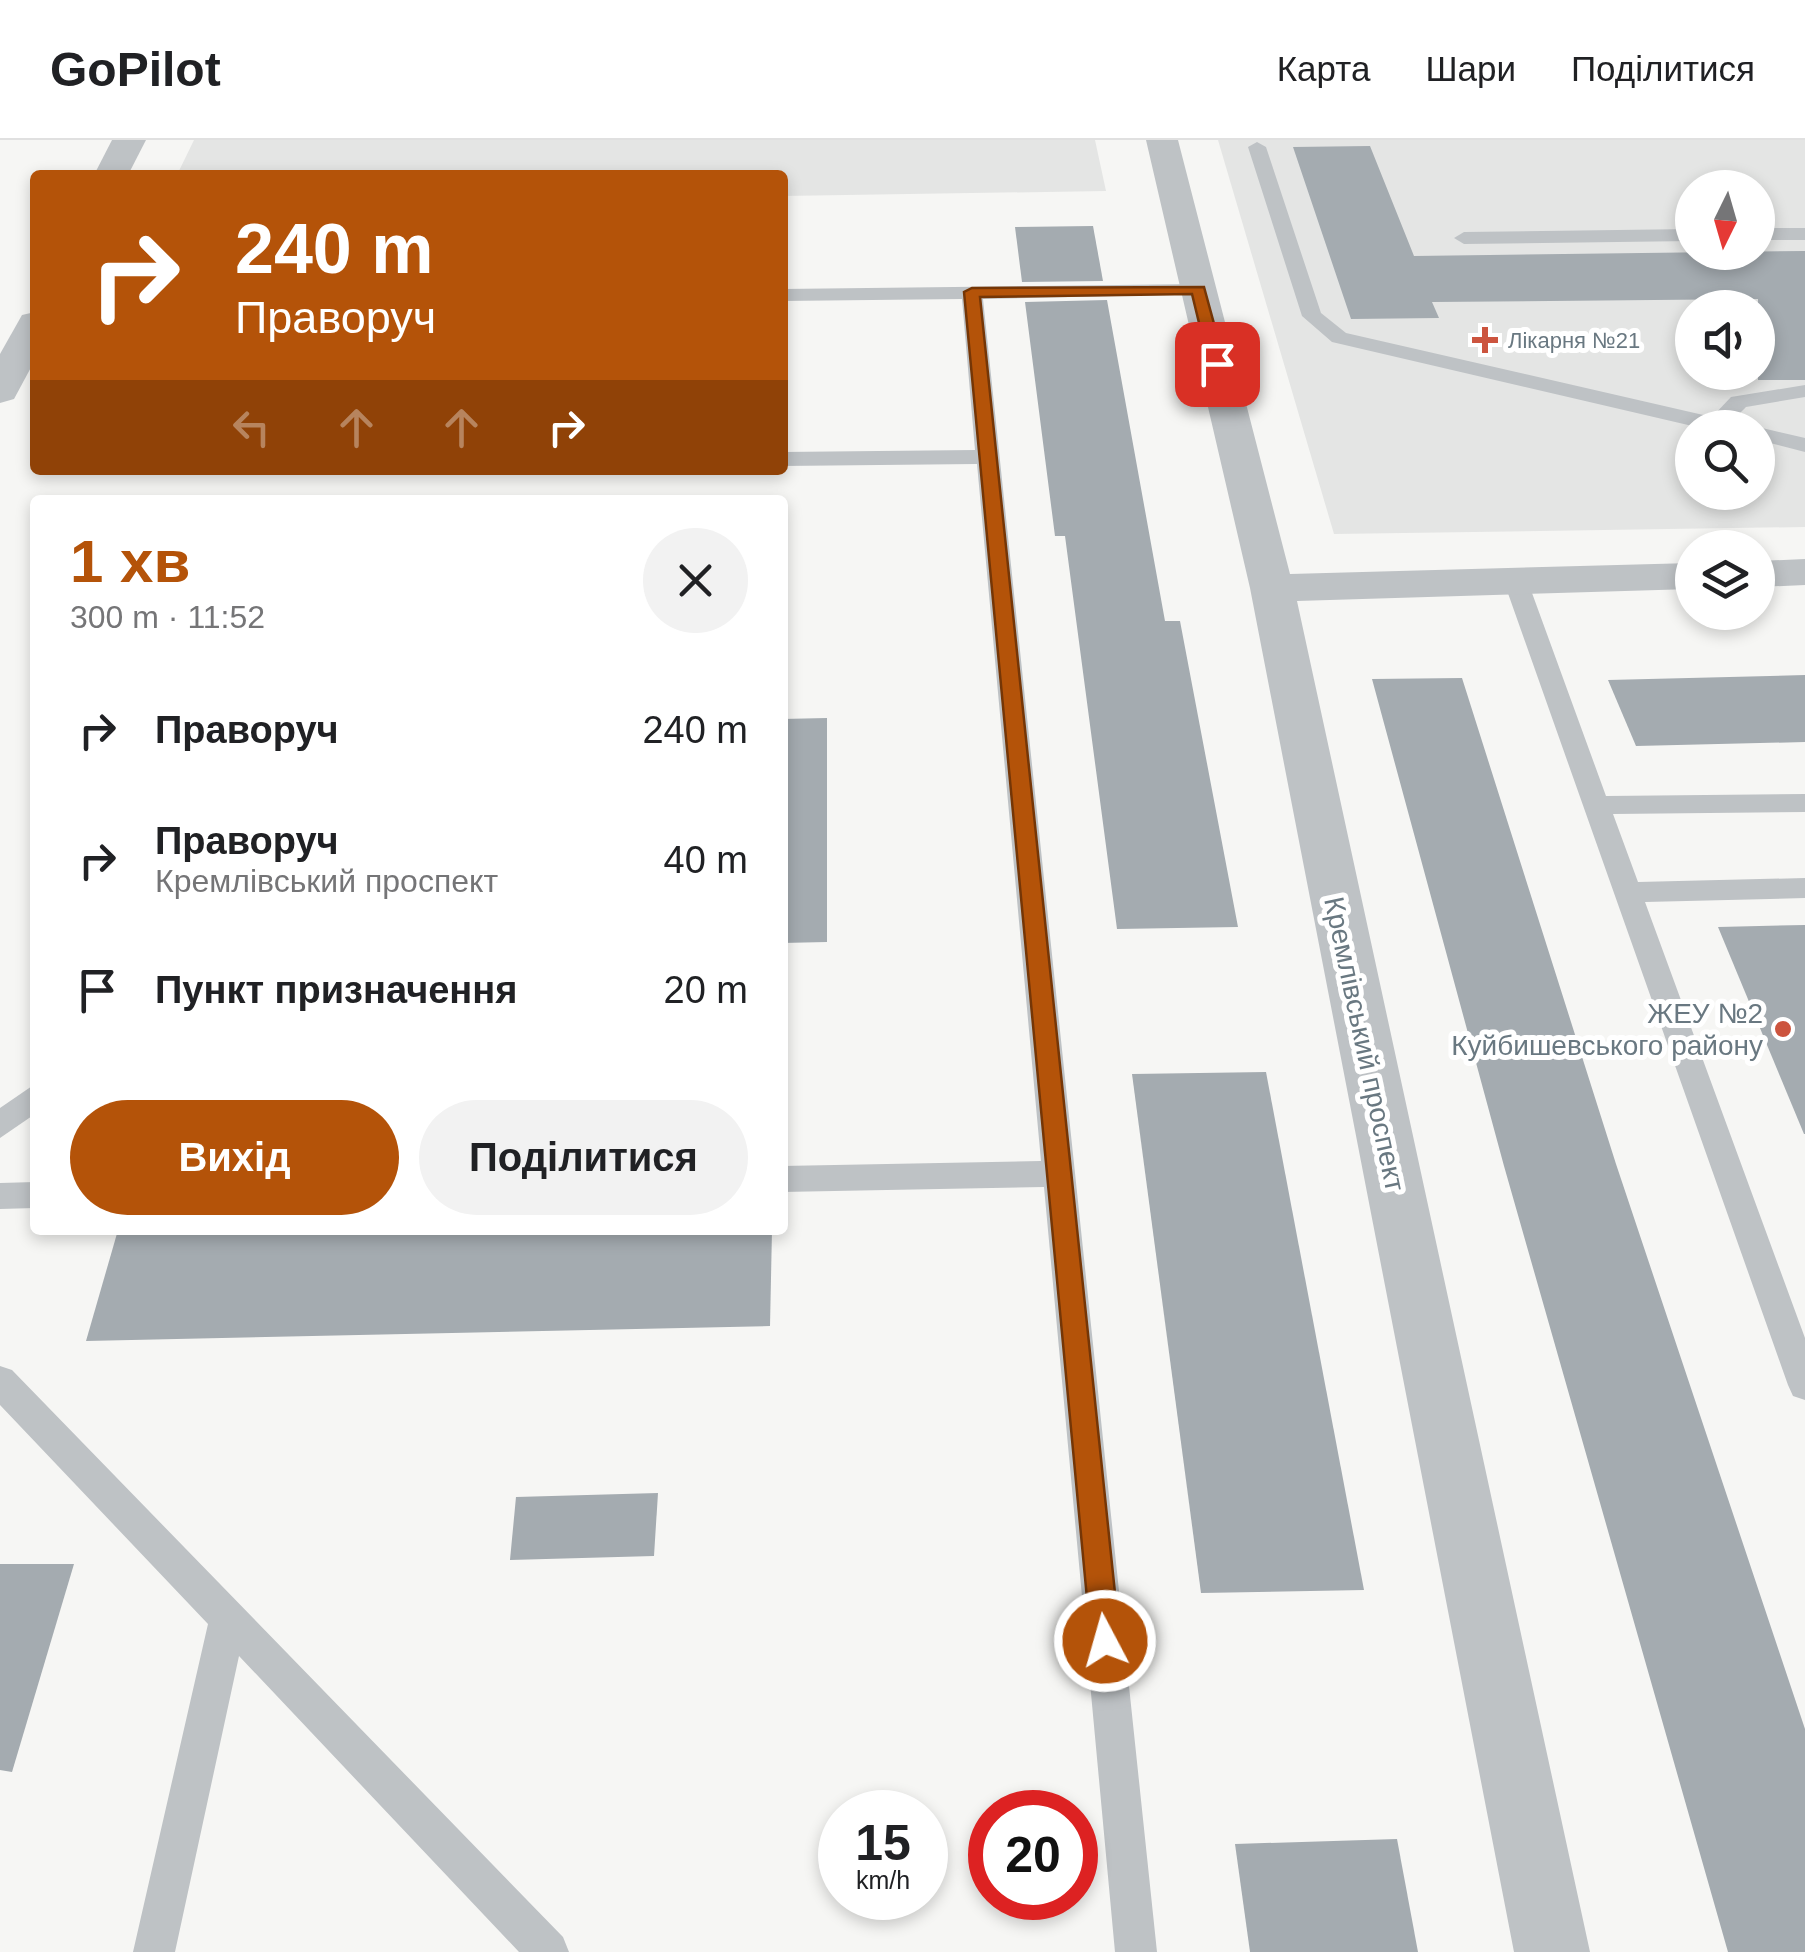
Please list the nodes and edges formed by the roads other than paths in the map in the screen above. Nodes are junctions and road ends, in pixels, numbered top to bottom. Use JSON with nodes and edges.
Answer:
{"nodes":[{"id":1,"x":129,"y":140,"type":"edge"},
{"id":2,"x":1162,"y":140,"type":"edge"},
{"id":3,"x":1258,"y":147,"type":"dead end"},
{"id":4,"x":114,"y":170,"type":"edge"},
{"id":5,"x":1775,"y":234,"type":"edge"},
{"id":6,"x":1805,"y":234,"type":"edge"},
{"id":7,"x":1675,"y":235,"type":"edge"},
{"id":8,"x":1464,"y":238,"type":"dead end"},
{"id":9,"x":1199,"y":290,"type":"junction"},
{"id":10,"x":972,"y":292,"type":"junction"},
{"id":11,"x":788,"y":295,"type":"edge"},
{"id":12,"x":30,"y":333,"type":"edge"},
{"id":13,"x":0,"y":391,"type":"edge"},
{"id":14,"x":1805,"y":391,"type":"edge"},
{"id":15,"x":1735,"y":410,"type":"edge"},
{"id":16,"x":1675,"y":415,"type":"edge"},
{"id":17,"x":1775,"y":437,"type":"edge"},
{"id":18,"x":1802,"y":443,"type":"edge"},
{"id":19,"x":987,"y":456,"type":"junction"},
{"id":20,"x":788,"y":459,"type":"edge"},
{"id":21,"x":1805,"y":572,"type":"edge"},
{"id":22,"x":1775,"y":573,"type":"edge"},
{"id":23,"x":1675,"y":577,"type":"edge"},
{"id":24,"x":1516,"y":582,"type":"junction"},
{"id":25,"x":1272,"y":588,"type":"junction"},
{"id":26,"x":1805,"y":803,"type":"edge"},
{"id":27,"x":1597,"y":805,"type":"junction"},
{"id":28,"x":1805,"y":888,"type":"edge"},
{"id":29,"x":1628,"y":892,"type":"junction"},
{"id":30,"x":30,"y":1100,"type":"edge"},
{"id":31,"x":0,"y":1126,"type":"edge"},
{"id":32,"x":1059,"y":1174,"type":"junction"},
{"id":33,"x":788,"y":1180,"type":"edge"},
{"id":34,"x":30,"y":1195,"type":"edge"},
{"id":35,"x":0,"y":1196,"type":"edge"},
{"id":36,"x":0,"y":1381,"type":"edge"},
{"id":37,"x":1805,"y":1384,"type":"edge"},
{"id":38,"x":228,"y":1618,"type":"junction"},
{"id":39,"x":154,"y":1952,"type":"edge"},
{"id":40,"x":548,"y":1952,"type":"edge"},
{"id":41,"x":1136,"y":1952,"type":"edge"},
{"id":42,"x":1552,"y":1952,"type":"edge"}],
"edges":[{"from":1,"to":4,"type":"street"},
{"from":2,"to":9,"type":"street","name":"Кремлівський проспект"},
{"from":3,"to":16,"type":"lane"},
{"from":5,"to":6,"type":"lane"},
{"from":7,"to":8,"type":"lane"},
{"from":9,"to":10,"type":"lane"},
{"from":9,"to":25,"type":"street","name":"Кремлівський проспект"},
{"from":10,"to":11,"type":"lane"},
{"from":10,"to":19,"type":"lane"},
{"from":12,"to":13,"type":"street"},
{"from":14,"to":15,"type":"lane"},
{"from":17,"to":18,"type":"lane"},
{"from":19,"to":20,"type":"lane"},
{"from":19,"to":32,"type":"lane"},
{"from":21,"to":22,"type":"street"},
{"from":23,"to":24,"type":"street"},
{"from":24,"to":25,"type":"street"},
{"from":24,"to":27,"type":"lane"},
{"from":25,"to":42,"type":"street","name":"Кремлівський проспект"},
{"from":26,"to":27,"type":"lane"},
{"from":27,"to":29,"type":"lane"},
{"from":28,"to":29,"type":"lane"},
{"from":29,"to":37,"type":"lane"},
{"from":30,"to":31,"type":"lane"},
{"from":32,"to":33,"type":"lane"},
{"from":32,"to":41,"type":"lane"},
{"from":34,"to":35,"type":"lane"},
{"from":36,"to":38,"type":"lane"},
{"from":38,"to":39,"type":"lane"},
{"from":38,"to":40,"type":"lane"}]}
